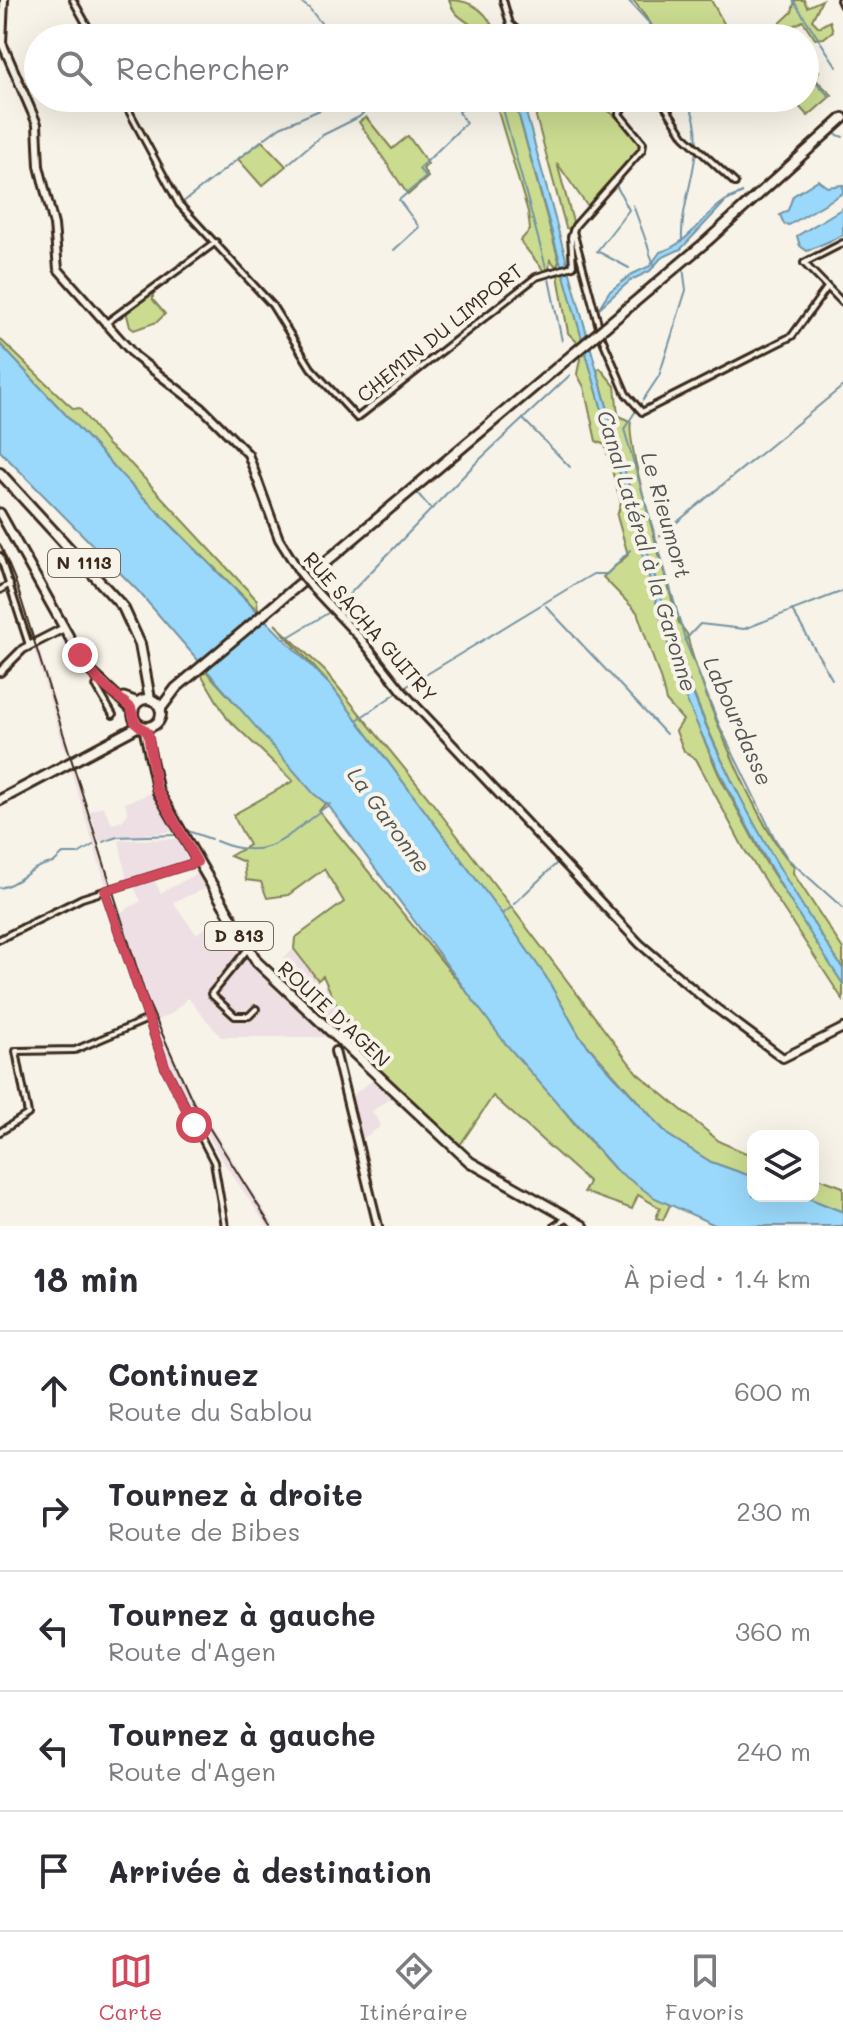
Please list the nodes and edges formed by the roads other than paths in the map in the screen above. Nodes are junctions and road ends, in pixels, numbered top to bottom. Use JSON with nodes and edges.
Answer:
{"nodes":[{"id":1,"x":4,"y":0,"type":"edge"},
{"id":2,"x":73,"y":0,"type":"edge"},
{"id":3,"x":503,"y":0,"type":"edge"},
{"id":4,"x":840,"y":0,"type":"edge"},
{"id":5,"x":843,"y":6,"type":"edge"},
{"id":6,"x":2,"y":16,"type":"edge"},
{"id":7,"x":86,"y":24,"type":"edge"},
{"id":8,"x":510,"y":24,"type":"edge"},
{"id":9,"x":1,"y":44,"type":"edge"},
{"id":10,"x":24,"y":95,"type":"edge"},
{"id":11,"x":32,"y":112,"type":"edge"},
{"id":12,"x":129,"y":112,"type":"edge"},
{"id":13,"x":620,"y":112,"type":"edge"},
{"id":14,"x":670,"y":112,"type":"edge"},
{"id":15,"x":843,"y":118,"type":"edge"},
{"id":16,"x":735,"y":183,"type":"dead end"},
{"id":17,"x":573,"y":231,"type":"junction"},
{"id":18,"x":216,"y":242,"type":"junction"},
{"id":19,"x":843,"y":243,"type":"edge"},
{"id":20,"x":826,"y":289,"type":"junction"},
{"id":21,"x":843,"y":303,"type":"edge"},
{"id":22,"x":105,"y":325,"type":"junction"},
{"id":23,"x":0,"y":473,"type":"edge"},
{"id":24,"x":0,"y":513,"type":"edge"},
{"id":25,"x":0,"y":556,"type":"edge"},
{"id":26,"x":10,"y":584,"type":"junction"},
{"id":27,"x":0,"y":590,"type":"edge"},
{"id":28,"x":64,"y":628,"type":"junction"},
{"id":29,"x":29,"y":645,"type":"junction"},
{"id":30,"x":0,"y":672,"type":"edge"},
{"id":31,"x":99,"y":681,"type":"junction"},
{"id":32,"x":111,"y":690,"type":"junction"},
{"id":33,"x":149,"y":702,"type":"junction"},
{"id":34,"x":133,"y":714,"type":"junction"},
{"id":35,"x":113,"y":715,"type":"dead end"},
{"id":36,"x":142,"y":726,"type":"junction"},
{"id":37,"x":155,"y":726,"type":"junction"},
{"id":38,"x":100,"y":745,"type":"junction"},
{"id":39,"x":152,"y":770,"type":"junction"},
{"id":40,"x":0,"y":800,"type":"edge"},
{"id":41,"x":197,"y":862,"type":"junction"},
{"id":42,"x":105,"y":891,"type":"junction"},
{"id":43,"x":0,"y":939,"type":"edge"},
{"id":44,"x":247,"y":950,"type":"junction"},
{"id":45,"x":256,"y":1009,"type":"dead end"},
{"id":46,"x":148,"y":1019,"type":"junction"},
{"id":47,"x":843,"y":1028,"type":"edge"},
{"id":48,"x":338,"y":1049,"type":"junction"},
{"id":49,"x":0,"y":1132,"type":"edge"},
{"id":50,"x":568,"y":1217,"type":"junction"},
{"id":51,"x":225,"y":1226,"type":"edge"},
{"id":52,"x":378,"y":1226,"type":"edge"},
{"id":53,"x":555,"y":1226,"type":"edge"},
{"id":54,"x":583,"y":1226,"type":"edge"}],
"edges":[{"from":1,"to":6,"type":"street","name":"RUE SACHA GUITRY"},
{"from":2,"to":7,"type":"street"},
{"from":3,"to":8,"type":"street"},
{"from":4,"to":5,"type":"street"},
{"from":6,"to":9,"type":"street","name":"RUE SACHA GUITRY"},
{"from":9,"to":10,"type":"street","name":"RUE SACHA GUITRY"},
{"from":11,"to":22,"type":"street","name":"RUE SACHA GUITRY"},
{"from":12,"to":18,"type":"street","name":"CHEMIN DU LIMPORT"},
{"from":13,"to":17,"type":"street"},
{"from":14,"to":16,"type":"street"},
{"from":15,"to":33,"type":"main road","bridge":true},
{"from":17,"to":18,"type":"street","name":"CHEMIN DU LIMPORT"},
{"from":17,"to":20,"type":"street"},
{"from":18,"to":22,"type":"street"},
{"from":19,"to":20,"type":"street"},
{"from":20,"to":21,"type":"street"},
{"from":22,"to":47,"type":"street","name":"RUE SACHA GUITRY","bridge":true},
{"from":23,"to":33,"type":"main road","number":"N 1113"},
{"from":24,"to":28,"type":"main road"},
{"from":25,"to":26,"type":"street"},
{"from":26,"to":27,"type":"street"},
{"from":26,"to":29,"type":"street"},
{"from":28,"to":29,"type":"street"},
{"from":28,"to":31,"type":"main road"},
{"from":29,"to":30,"type":"street"},
{"from":31,"to":32,"type":"main road"},
{"from":31,"to":35,"type":"street"},
{"from":32,"to":33,"type":"main road"},
{"from":32,"to":34,"type":"main road"},
{"from":33,"to":34,"type":"main road"},
{"from":33,"to":37,"type":"main road","name":"ROUTE D'AGEN"},
{"from":34,"to":36,"type":"main road"},
{"from":34,"to":38,"type":"main road"},
{"from":36,"to":37,"type":"main road"},
{"from":36,"to":38,"type":"main road"},
{"from":36,"to":39,"type":"main road","name":"ROUTE D'AGEN","number":"D 813"},
{"from":37,"to":39,"type":"main road","name":"ROUTE D'AGEN","number":"D 813"},
{"from":38,"to":40,"type":"main road"},
{"from":39,"to":41,"type":"main road","name":"ROUTE D'AGEN","number":"D 813"},
{"from":41,"to":42,"type":"street"},
{"from":41,"to":44,"type":"main road","name":"ROUTE D'AGEN","number":"D 813"},
{"from":42,"to":43,"type":"street"},
{"from":42,"to":46,"type":"street"},
{"from":44,"to":45,"type":"street"},
{"from":44,"to":48,"type":"main road","name":"ROUTE D'AGEN","number":"D 813"},
{"from":46,"to":49,"type":"street"},
{"from":46,"to":51,"type":"street"},
{"from":48,"to":50,"type":"main road","name":"ROUTE D'AGEN","number":"D 813"},
{"from":48,"to":52,"type":"street"},
{"from":50,"to":53,"type":"street"},
{"from":50,"to":54,"type":"main road","number":"D 813"}]}
